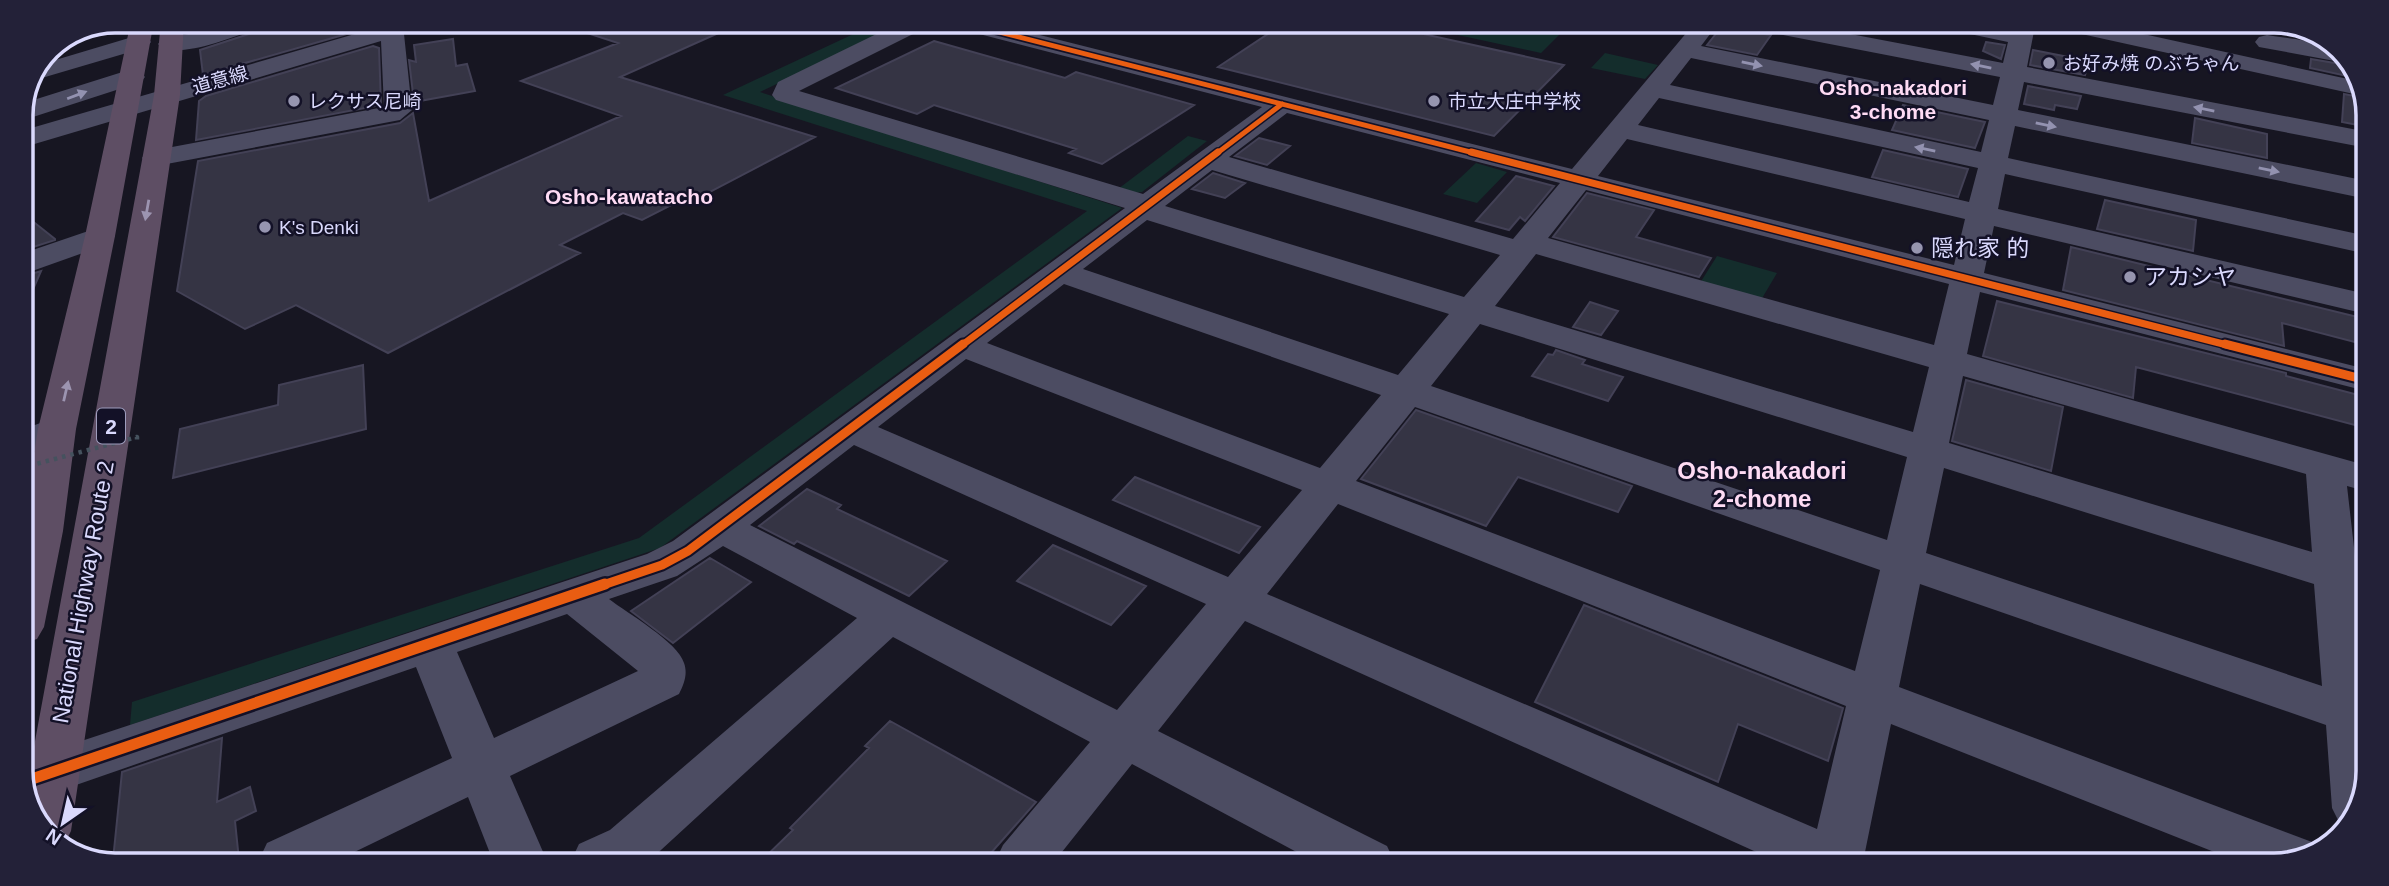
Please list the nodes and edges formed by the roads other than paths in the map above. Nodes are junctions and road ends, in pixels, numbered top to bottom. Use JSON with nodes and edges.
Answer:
{"nodes":[{"id":1,"x":153,"y":33,"type":"edge"},
{"id":2,"x":156,"y":33,"type":"edge"},
{"id":3,"x":156,"y":33,"type":"edge"},
{"id":4,"x":163,"y":33,"type":"edge"},
{"id":5,"x":221,"y":33,"type":"edge"},
{"id":6,"x":382,"y":33,"type":"edge"},
{"id":7,"x":392,"y":33,"type":"edge"},
{"id":8,"x":897,"y":33,"type":"edge"},
{"id":9,"x":1003,"y":33,"type":"edge"},
{"id":10,"x":1868,"y":33,"type":"edge"},
{"id":11,"x":1983,"y":33,"type":"edge"},
{"id":12,"x":2101,"y":33,"type":"edge"},
{"id":13,"x":1695,"y":37,"type":"edge"},
{"id":14,"x":2241,"y":38,"type":"dead end"},
{"id":15,"x":2019,"y":45,"type":"edge"},
{"id":16,"x":2328,"y":53,"type":"edge"},
{"id":17,"x":47,"y":70,"type":"edge"},
{"id":18,"x":2351,"y":88,"type":"edge"},
{"id":19,"x":1653,"y":89,"type":"junction"},
{"id":20,"x":129,"y":92,"type":"junction"},
{"id":21,"x":167,"y":95,"type":"junction"},
{"id":22,"x":1282,"y":104,"type":"junction"},
{"id":23,"x":34,"y":111,"type":"edge"},
{"id":24,"x":2003,"y":116,"type":"junction"},
{"id":25,"x":1620,"y":129,"type":"junction"},
{"id":26,"x":33,"y":135,"type":"edge"},
{"id":27,"x":2356,"y":137,"type":"edge"},
{"id":28,"x":156,"y":158,"type":"junction"},
{"id":29,"x":1207,"y":160,"type":"junction"},
{"id":30,"x":1579,"y":179,"type":"junction"},
{"id":31,"x":2356,"y":188,"type":"edge"},
{"id":32,"x":1986,"y":189,"type":"junction"},
{"id":33,"x":2037,"y":201,"type":"dead end"},
{"id":34,"x":1144,"y":207,"type":"junction"},
{"id":35,"x":100,"y":236,"type":"junction"},
{"id":36,"x":2356,"y":243,"type":"edge"},
{"id":37,"x":1525,"y":246,"type":"junction"},
{"id":38,"x":33,"y":261,"type":"edge"},
{"id":39,"x":1059,"y":272,"type":"junction"},
{"id":40,"x":1966,"y":278,"type":"junction"},
{"id":41,"x":2356,"y":301,"type":"edge"},
{"id":42,"x":1472,"y":311,"type":"junction"},
{"id":43,"x":961,"y":345,"type":"junction"},
{"id":44,"x":1948,"y":359,"type":"junction"},
{"id":45,"x":2356,"y":377,"type":"edge"},
{"id":46,"x":1407,"y":391,"type":"junction"},
{"id":47,"x":57,"y":429,"type":"junction"},
{"id":48,"x":850,"y":429,"type":"junction"},
{"id":49,"x":33,"y":439,"type":"edge"},
{"id":50,"x":1928,"y":450,"type":"junction"},
{"id":51,"x":2345,"y":472,"type":"edge"},
{"id":52,"x":1330,"y":485,"type":"junction"},
{"id":53,"x":720,"y":527,"type":"junction"},
{"id":54,"x":1903,"y":560,"type":"junction"},
{"id":55,"x":2345,"y":566,"type":"edge"},
{"id":56,"x":33,"y":569,"type":"edge"},
{"id":57,"x":572,"y":595,"type":"junction"},
{"id":58,"x":1238,"y":598,"type":"junction"},
{"id":59,"x":888,"y":616,"type":"junction"},
{"id":60,"x":430,"y":644,"type":"junction"},
{"id":61,"x":1872,"y":698,"type":"junction"},
{"id":62,"x":2349,"y":714,"type":"junction"},
{"id":63,"x":1124,"y":738,"type":"junction"},
{"id":64,"x":481,"y":767,"type":"junction"},
{"id":65,"x":2356,"y":773,"type":"edge"},
{"id":66,"x":38,"y":778,"type":"edge"},
{"id":67,"x":42,"y":808,"type":"edge"},
{"id":68,"x":301,"y":853,"type":"edge"},
{"id":69,"x":517,"y":853,"type":"edge"},
{"id":70,"x":615,"y":853,"type":"edge"},
{"id":71,"x":1029,"y":853,"type":"edge"},
{"id":72,"x":1348,"y":853,"type":"edge"},
{"id":73,"x":1814,"y":853,"type":"edge"},
{"id":74,"x":1839,"y":853,"type":"edge"},
{"id":75,"x":2277,"y":853,"type":"edge"}],
"edges":[{"from":1,"to":17,"type":"street"},
{"from":2,"to":20,"type":"highway","number":"2"},
{"from":3,"to":21,"type":"highway","name":"National Highway Route 2","number":"2"},
{"from":4,"to":5,"type":"street"},
{"from":6,"to":21,"type":"street","name":"道意線"},
{"from":7,"to":28,"type":"street"},
{"from":8,"to":34,"type":"street"},
{"from":9,"to":22,"type":"street"},
{"from":15,"to":10,"type":"street","one_way":true},
{"from":11,"to":15,"type":"street"},
{"from":12,"to":18,"type":"street"},
{"from":13,"to":19,"type":"street"},
{"from":13,"to":24,"type":"street","one_way":true},
{"from":14,"to":16,"type":"street"},
{"from":15,"to":24,"type":"street"},
{"from":27,"to":15,"type":"street","one_way":true},
{"from":19,"to":25,"type":"street"},
{"from":32,"to":19,"type":"street","one_way":true},
{"from":20,"to":21,"type":"street","name":"道意線"},
{"from":23,"to":20,"type":"street","one_way":true},
{"from":20,"to":26,"type":"street","name":"道意線"},
{"from":20,"to":35,"type":"highway","number":"2"},
{"from":21,"to":28,"type":"highway","name":"National Highway Route 2","number":"2"},
{"from":22,"to":29,"type":"street"},
{"from":22,"to":30,"type":"street"},
{"from":24,"to":31,"type":"street","one_way":true},
{"from":24,"to":32,"type":"street"},
{"from":25,"to":30,"type":"street"},
{"from":25,"to":32,"type":"street"},
{"from":28,"to":66,"type":"highway","name":"National Highway Route 2","number":"2","one_way":true},
{"from":29,"to":34,"type":"street"},
{"from":29,"to":37,"type":"street"},
{"from":30,"to":37,"type":"street"},
{"from":30,"to":40,"type":"street"},
{"from":32,"to":33,"type":"street"},
{"from":32,"to":36,"type":"street"},
{"from":32,"to":40,"type":"street"},
{"from":32,"to":41,"type":"street"},
{"from":34,"to":39,"type":"street"},
{"from":34,"to":42,"type":"street"},
{"from":35,"to":38,"type":"street"},
{"from":47,"to":35,"type":"highway","number":"2","one_way":true},
{"from":37,"to":42,"type":"street"},
{"from":37,"to":44,"type":"street"},
{"from":39,"to":43,"type":"street"},
{"from":39,"to":46,"type":"street"},
{"from":40,"to":44,"type":"street"},
{"from":40,"to":45,"type":"street"},
{"from":42,"to":46,"type":"street"},
{"from":42,"to":50,"type":"street"},
{"from":43,"to":48,"type":"street"},
{"from":43,"to":52,"type":"street"},
{"from":44,"to":50,"type":"street"},
{"from":44,"to":51,"type":"street"},
{"from":46,"to":52,"type":"street"},
{"from":46,"to":54,"type":"street"},
{"from":47,"to":49,"type":"street"},
{"from":47,"to":56,"type":"highway","number":"2"},
{"from":48,"to":53,"type":"street"},
{"from":48,"to":58,"type":"street"},
{"from":50,"to":54,"type":"street"},
{"from":50,"to":55,"type":"street"},
{"from":51,"to":55,"type":"street"},
{"from":52,"to":58,"type":"street"},
{"from":52,"to":61,"type":"street"},
{"from":53,"to":57,"type":"street"},
{"from":53,"to":59,"type":"street"},
{"from":54,"to":61,"type":"street"},
{"from":54,"to":62,"type":"street"},
{"from":55,"to":62,"type":"street"},
{"from":57,"to":60,"type":"street"},
{"from":57,"to":64,"type":"street"},
{"from":58,"to":63,"type":"street"},
{"from":58,"to":73,"type":"street"},
{"from":59,"to":63,"type":"street"},
{"from":59,"to":70,"type":"street"},
{"from":60,"to":64,"type":"street"},
{"from":60,"to":66,"type":"street"},
{"from":61,"to":74,"type":"street"},
{"from":61,"to":75,"type":"street"},
{"from":62,"to":65,"type":"street"},
{"from":63,"to":71,"type":"street"},
{"from":63,"to":72,"type":"street"},
{"from":64,"to":68,"type":"street"},
{"from":64,"to":69,"type":"street"},
{"from":66,"to":67,"type":"highway","name":"National Highway Route 2","number":"2"}]}
